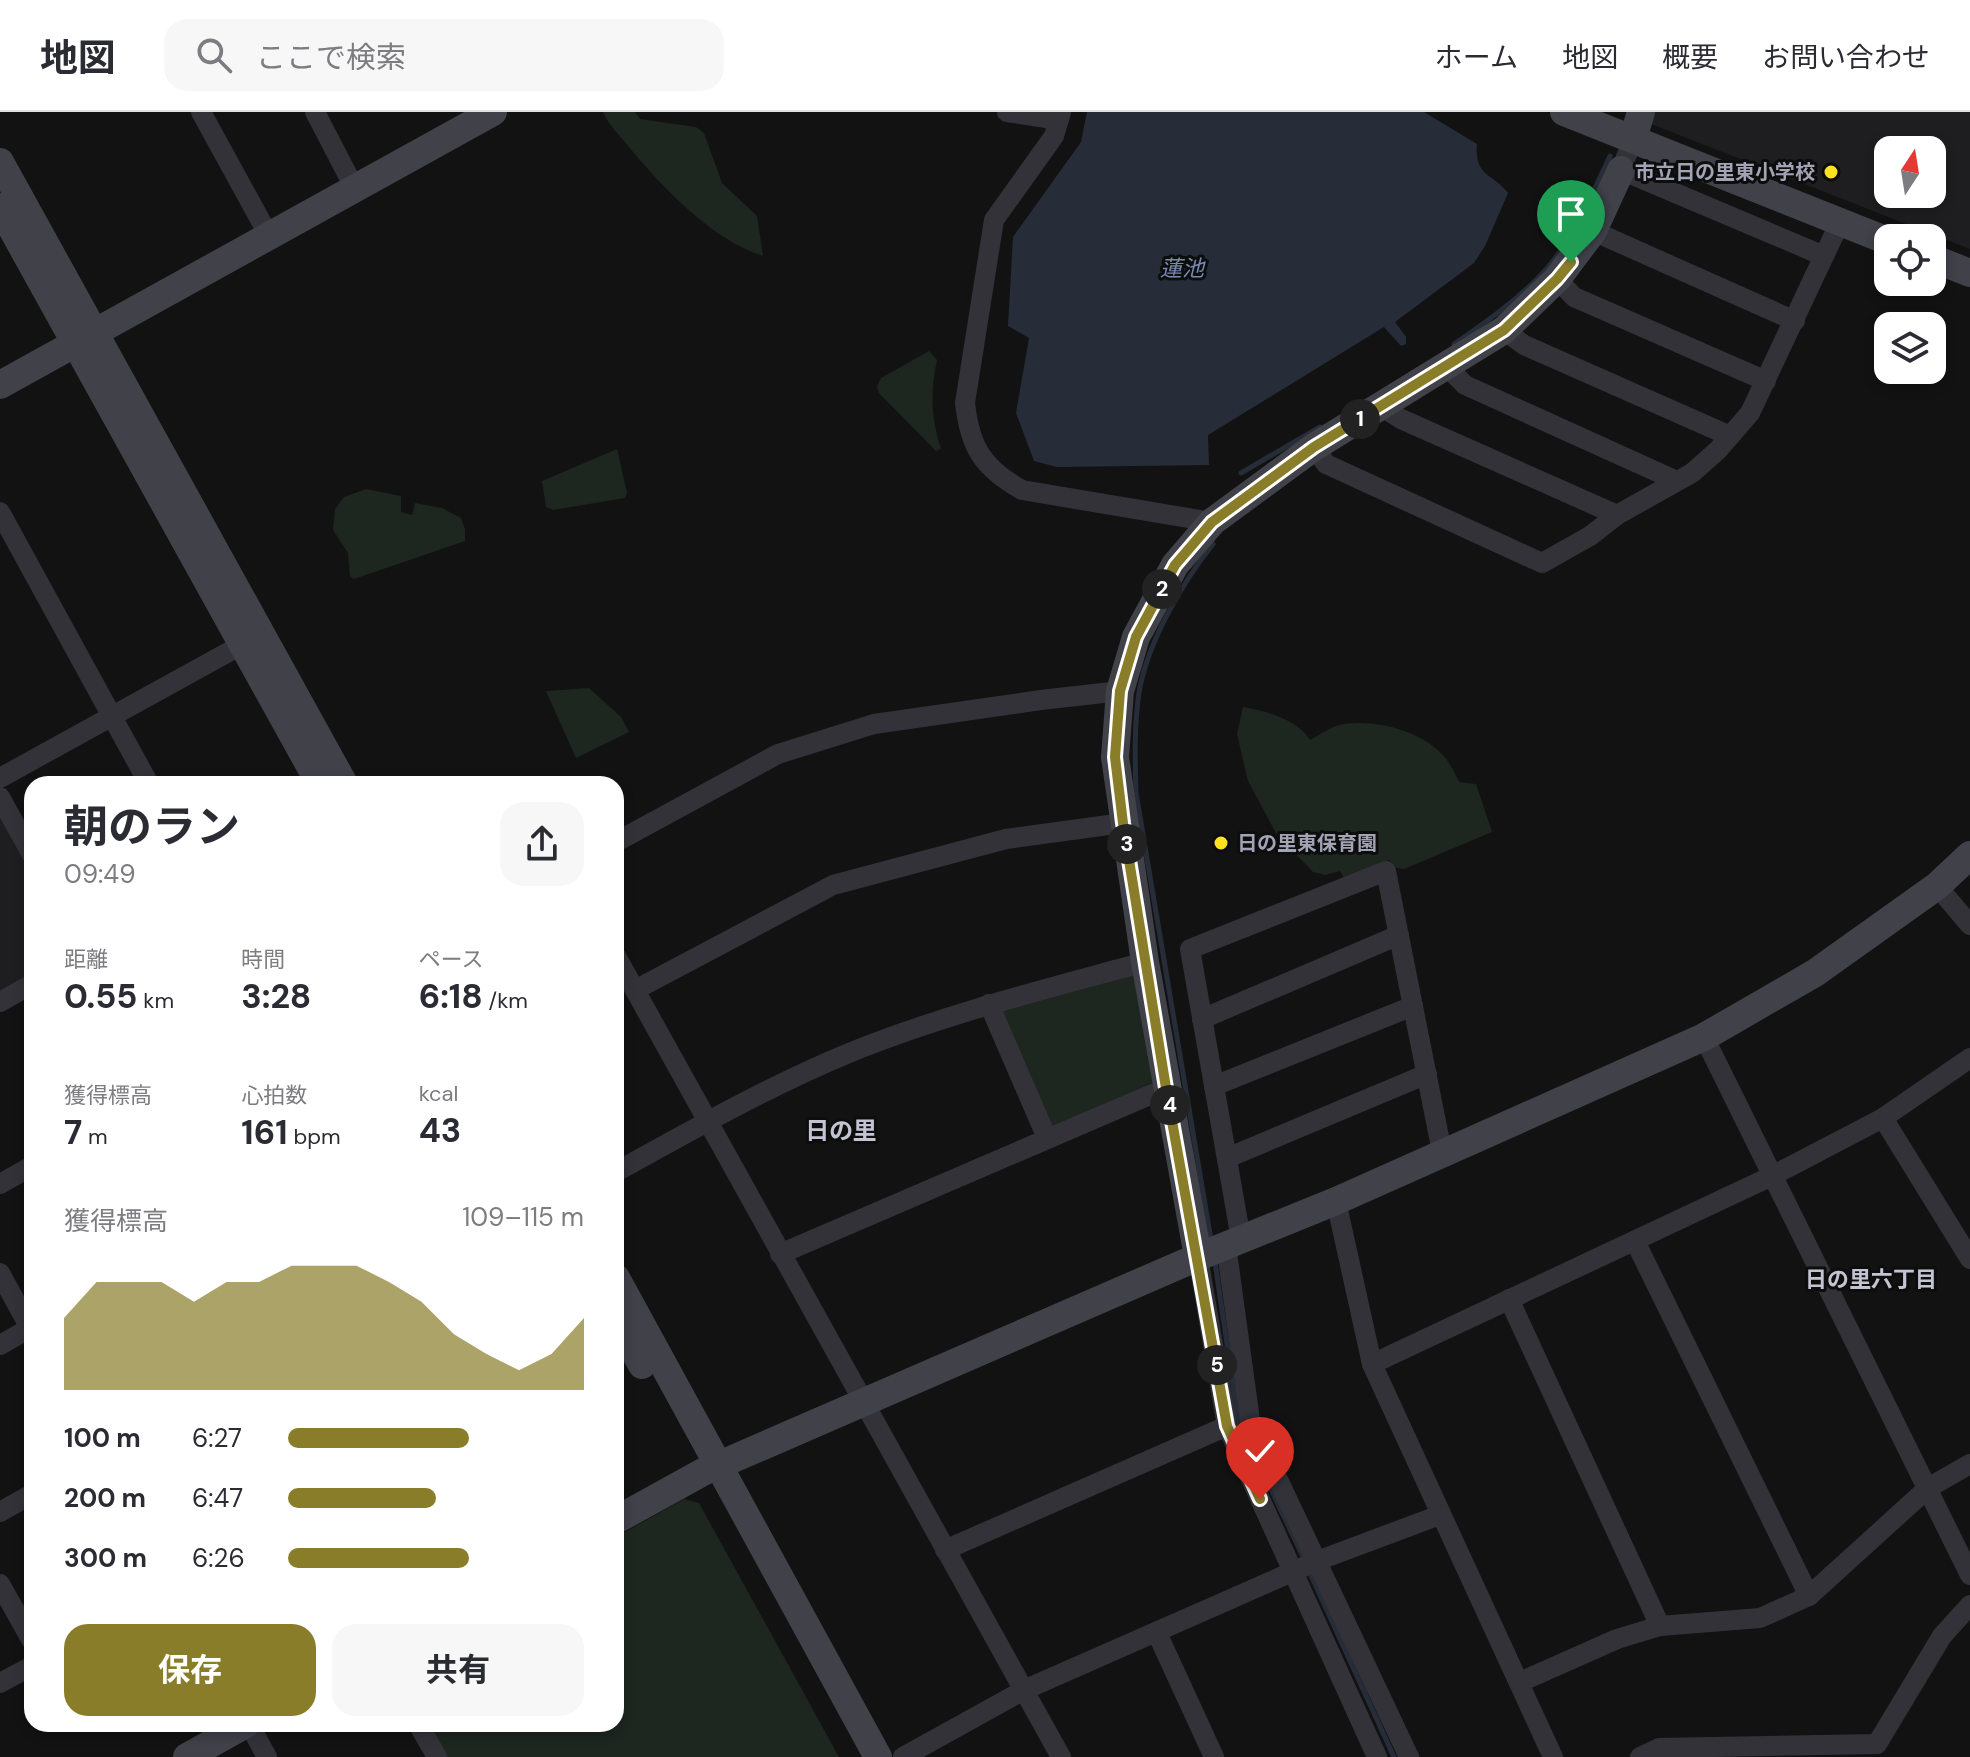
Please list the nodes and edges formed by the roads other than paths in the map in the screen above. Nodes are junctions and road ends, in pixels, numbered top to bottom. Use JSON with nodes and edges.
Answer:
{"nodes":[{"id":1,"x":201,"y":112,"type":"edge"},
{"id":2,"x":315,"y":112,"type":"edge"},
{"id":3,"x":493,"y":112,"type":"edge"},
{"id":4,"x":1007,"y":112,"type":"edge"},
{"id":5,"x":1564,"y":112,"type":"edge"},
{"id":6,"x":1060,"y":116,"type":"edge"},
{"id":7,"x":1637,"y":125,"type":"edge"},
{"id":8,"x":0,"y":162,"type":"edge"},
{"id":9,"x":1621,"y":170,"type":"junction"},
{"id":10,"x":355,"y":189,"type":"junction"},
{"id":11,"x":0,"y":207,"type":"edge"},
{"id":12,"x":1840,"y":222,"type":"junction"},
{"id":13,"x":1593,"y":231,"type":"junction"},
{"id":14,"x":1874,"y":235,"type":"edge"},
{"id":15,"x":269,"y":236,"type":"junction"},
{"id":16,"x":1824,"y":256,"type":"junction"},
{"id":17,"x":1946,"y":264,"type":"edge"},
{"id":18,"x":1970,"y":273,"type":"edge"},
{"id":19,"x":1557,"y":279,"type":"junction"},
{"id":20,"x":1795,"y":321,"type":"junction"},
{"id":21,"x":1504,"y":330,"type":"junction"},
{"id":22,"x":85,"y":338,"type":"junction"},
{"id":23,"x":1447,"y":367,"type":"junction"},
{"id":24,"x":1766,"y":381,"type":"junction"},
{"id":25,"x":0,"y":385,"type":"edge"},
{"id":26,"x":1380,"y":406,"type":"junction"},
{"id":27,"x":1730,"y":436,"type":"junction"},
{"id":28,"x":1314,"y":447,"type":"junction"},
{"id":29,"x":1677,"y":481,"type":"junction"},
{"id":30,"x":0,"y":512,"type":"edge"},
{"id":31,"x":1617,"y":515,"type":"junction"},
{"id":32,"x":1212,"y":522,"type":"junction"},
{"id":33,"x":243,"y":644,"type":"junction"},
{"id":34,"x":1120,"y":691,"type":"junction"},
{"id":35,"x":111,"y":716,"type":"junction"},
{"id":36,"x":145,"y":776,"type":"edge"},
{"id":37,"x":316,"y":776,"type":"edge"},
{"id":38,"x":339,"y":776,"type":"edge"},
{"id":39,"x":0,"y":778,"type":"edge"},
{"id":40,"x":0,"y":797,"type":"edge"},
{"id":41,"x":1123,"y":823,"type":"junction"},
{"id":42,"x":624,"y":838,"type":"edge"},
{"id":43,"x":24,"y":840,"type":"edge"},
{"id":44,"x":1970,"y":855,"type":"edge"},
{"id":45,"x":1937,"y":886,"type":"junction"},
{"id":46,"x":1970,"y":925,"type":"edge"},
{"id":47,"x":1399,"y":935,"type":"junction"},
{"id":48,"x":1145,"y":962,"type":"junction"},
{"id":49,"x":624,"y":970,"type":"edge"},
{"id":50,"x":24,"y":988,"type":"edge"},
{"id":51,"x":635,"y":990,"type":"junction"},
{"id":52,"x":0,"y":1002,"type":"edge"},
{"id":53,"x":989,"y":1004,"type":"junction"},
{"id":54,"x":1413,"y":1006,"type":"junction"},
{"id":55,"x":1202,"y":1019,"type":"junction"},
{"id":56,"x":1704,"y":1037,"type":"junction"},
{"id":57,"x":1970,"y":1058,"type":"edge"},
{"id":58,"x":1427,"y":1074,"type":"junction"},
{"id":59,"x":1214,"y":1086,"type":"junction"},
{"id":60,"x":1166,"y":1088,"type":"junction"},
{"id":61,"x":1883,"y":1118,"type":"junction"},
{"id":62,"x":708,"y":1121,"type":"junction"},
{"id":63,"x":1047,"y":1138,"type":"junction"},
{"id":64,"x":1442,"y":1152,"type":"junction"},
{"id":65,"x":1227,"y":1158,"type":"junction"},
{"id":66,"x":624,"y":1168,"type":"edge"},
{"id":67,"x":24,"y":1170,"type":"edge"},
{"id":68,"x":1774,"y":1175,"type":"junction"},
{"id":69,"x":0,"y":1184,"type":"edge"},
{"id":70,"x":1336,"y":1201,"type":"junction"},
{"id":71,"x":1635,"y":1241,"type":"junction"},
{"id":72,"x":1234,"y":1242,"type":"junction"},
{"id":73,"x":780,"y":1254,"type":"junction"},
{"id":74,"x":1198,"y":1257,"type":"junction"},
{"id":75,"x":1970,"y":1259,"type":"edge"},
{"id":76,"x":0,"y":1273,"type":"edge"},
{"id":77,"x":624,"y":1294,"type":"edge"},
{"id":78,"x":1509,"y":1299,"type":"junction"},
{"id":79,"x":24,"y":1315,"type":"edge"},
{"id":80,"x":24,"y":1331,"type":"edge"},
{"id":81,"x":624,"y":1340,"type":"edge"},
{"id":82,"x":0,"y":1345,"type":"edge"},
{"id":83,"x":1372,"y":1364,"type":"junction"},
{"id":84,"x":864,"y":1402,"type":"junction"},
{"id":85,"x":1227,"y":1426,"type":"junction"},
{"id":86,"x":1970,"y":1464,"type":"edge"},
{"id":87,"x":710,"y":1468,"type":"junction"},
{"id":88,"x":1928,"y":1488,"type":"junction"},
{"id":89,"x":24,"y":1498,"type":"edge"},
{"id":90,"x":0,"y":1512,"type":"edge"},
{"id":91,"x":1440,"y":1515,"type":"junction"},
{"id":92,"x":624,"y":1516,"type":"edge"},
{"id":93,"x":945,"y":1550,"type":"junction"},
{"id":94,"x":1317,"y":1561,"type":"junction"},
{"id":95,"x":1292,"y":1572,"type":"junction"},
{"id":96,"x":1970,"y":1575,"type":"edge"},
{"id":97,"x":0,"y":1584,"type":"edge"},
{"id":98,"x":1809,"y":1596,"type":"junction"},
{"id":99,"x":1970,"y":1605,"type":"edge"},
{"id":100,"x":1660,"y":1626,"type":"junction"},
{"id":101,"x":24,"y":1627,"type":"edge"},
{"id":102,"x":1157,"y":1633,"type":"junction"},
{"id":103,"x":24,"y":1670,"type":"edge"},
{"id":104,"x":1520,"y":1682,"type":"junction"},
{"id":105,"x":0,"y":1683,"type":"edge"},
{"id":106,"x":1024,"y":1690,"type":"junction"},
{"id":107,"x":232,"y":1732,"type":"edge"},
{"id":108,"x":252,"y":1732,"type":"edge"},
{"id":109,"x":423,"y":1732,"type":"edge"},
{"id":110,"x":187,"y":1757,"type":"edge"},
{"id":111,"x":267,"y":1757,"type":"edge"},
{"id":112,"x":437,"y":1757,"type":"edge"},
{"id":113,"x":860,"y":1757,"type":"edge"},
{"id":114,"x":878,"y":1757,"type":"edge"},
{"id":115,"x":903,"y":1757,"type":"edge"},
{"id":116,"x":1061,"y":1757,"type":"edge"},
{"id":117,"x":1214,"y":1757,"type":"edge"},
{"id":118,"x":1377,"y":1757,"type":"edge"},
{"id":119,"x":1409,"y":1757,"type":"edge"},
{"id":120,"x":1553,"y":1757,"type":"edge"},
{"id":121,"x":1640,"y":1757,"type":"edge"}],
"edges":[{"from":1,"to":15,"type":"street"},
{"from":2,"to":10,"type":"street"},
{"from":3,"to":10,"type":"street"},
{"from":4,"to":6,"type":"street"},
{"from":5,"to":7,"type":"street"},
{"from":6,"to":32,"type":"street"},
{"from":7,"to":9,"type":"street"},
{"from":7,"to":12,"type":"street"},
{"from":8,"to":22,"type":"street"},
{"from":9,"to":13,"type":"street"},
{"from":9,"to":16,"type":"street"},
{"from":10,"to":15,"type":"street"},
{"from":11,"to":22,"type":"street"},
{"from":12,"to":14,"type":"street"},
{"from":12,"to":16,"type":"street"},
{"from":13,"to":19,"type":"street"},
{"from":13,"to":20,"type":"street"},
{"from":15,"to":22,"type":"street"},
{"from":16,"to":20,"type":"street"},
{"from":17,"to":18,"type":"street"},
{"from":19,"to":21,"type":"street"},
{"from":19,"to":24,"type":"street"},
{"from":20,"to":24,"type":"street"},
{"from":21,"to":23,"type":"street"},
{"from":21,"to":27,"type":"street"},
{"from":22,"to":25,"type":"street"},
{"from":22,"to":33,"type":"street"},
{"from":22,"to":38,"type":"street"},
{"from":23,"to":26,"type":"street"},
{"from":23,"to":29,"type":"street"},
{"from":24,"to":27,"type":"street"},
{"from":26,"to":28,"type":"street"},
{"from":26,"to":31,"type":"street"},
{"from":27,"to":29,"type":"street"},
{"from":28,"to":31,"type":"street"},
{"from":28,"to":32,"type":"street"},
{"from":29,"to":31,"type":"street"},
{"from":30,"to":35,"type":"street"},
{"from":32,"to":34,"type":"street"},
{"from":33,"to":35,"type":"street"},
{"from":33,"to":37,"type":"street"},
{"from":34,"to":41,"type":"street"},
{"from":34,"to":42,"type":"street"},
{"from":35,"to":36,"type":"street"},
{"from":35,"to":39,"type":"street"},
{"from":40,"to":43,"type":"street"},
{"from":41,"to":48,"type":"street"},
{"from":41,"to":51,"type":"street"},
{"from":44,"to":45,"type":"street"},
{"from":45,"to":46,"type":"street"},
{"from":45,"to":56,"type":"street"},
{"from":47,"to":54,"type":"street"},
{"from":47,"to":55,"type":"street"},
{"from":47,"to":55,"type":"street"},
{"from":48,"to":53,"type":"street"},
{"from":48,"to":60,"type":"street"},
{"from":49,"to":51,"type":"street"},
{"from":50,"to":52,"type":"street"},
{"from":51,"to":62,"type":"street"},
{"from":53,"to":62,"type":"street"},
{"from":53,"to":63,"type":"street"},
{"from":54,"to":58,"type":"street"},
{"from":54,"to":59,"type":"street"},
{"from":55,"to":59,"type":"street"},
{"from":56,"to":64,"type":"street"},
{"from":56,"to":68,"type":"street"},
{"from":57,"to":61,"type":"street"},
{"from":58,"to":64,"type":"street"},
{"from":58,"to":65,"type":"street"},
{"from":59,"to":65,"type":"street"},
{"from":60,"to":63,"type":"street"},
{"from":60,"to":74,"type":"street"},
{"from":61,"to":68,"type":"street"},
{"from":61,"to":75,"type":"street"},
{"from":62,"to":66,"type":"street"},
{"from":62,"to":73,"type":"street"},
{"from":63,"to":73,"type":"street"},
{"from":64,"to":70,"type":"street"},
{"from":65,"to":72,"type":"street"},
{"from":67,"to":69,"type":"street"},
{"from":68,"to":71,"type":"street"},
{"from":68,"to":88,"type":"street"},
{"from":70,"to":72,"type":"street"},
{"from":70,"to":83,"type":"street"},
{"from":71,"to":78,"type":"street"},
{"from":71,"to":98,"type":"street"},
{"from":72,"to":74,"type":"street"},
{"from":72,"to":94,"type":"street"},
{"from":73,"to":84,"type":"street"},
{"from":74,"to":84,"type":"street"},
{"from":74,"to":85,"type":"street"},
{"from":76,"to":79,"type":"street"},
{"from":77,"to":87,"type":"street"},
{"from":78,"to":83,"type":"street"},
{"from":78,"to":100,"type":"street"},
{"from":80,"to":82,"type":"street"},
{"from":81,"to":87,"type":"street"},
{"from":83,"to":91,"type":"street"},
{"from":84,"to":87,"type":"street"},
{"from":84,"to":93,"type":"street"},
{"from":85,"to":93,"type":"street"},
{"from":85,"to":95,"type":"street"},
{"from":86,"to":88,"type":"street"},
{"from":87,"to":92,"type":"street"},
{"from":87,"to":113,"type":"street"},
{"from":87,"to":114,"type":"street"},
{"from":88,"to":96,"type":"street"},
{"from":88,"to":98,"type":"street"},
{"from":89,"to":90,"type":"street"},
{"from":91,"to":94,"type":"street"},
{"from":91,"to":104,"type":"street"},
{"from":93,"to":106,"type":"street"},
{"from":94,"to":95,"type":"street"},
{"from":94,"to":119,"type":"street"},
{"from":95,"to":102,"type":"street"},
{"from":95,"to":118,"type":"street"},
{"from":97,"to":101,"type":"street"},
{"from":98,"to":100,"type":"street"},
{"from":99,"to":121,"type":"street"},
{"from":100,"to":104,"type":"street"},
{"from":102,"to":106,"type":"street"},
{"from":102,"to":117,"type":"street"},
{"from":103,"to":105,"type":"street"},
{"from":104,"to":120,"type":"street"},
{"from":106,"to":115,"type":"street"},
{"from":106,"to":116,"type":"street"},
{"from":107,"to":110,"type":"street"},
{"from":108,"to":111,"type":"street"},
{"from":109,"to":112,"type":"street"}]}
